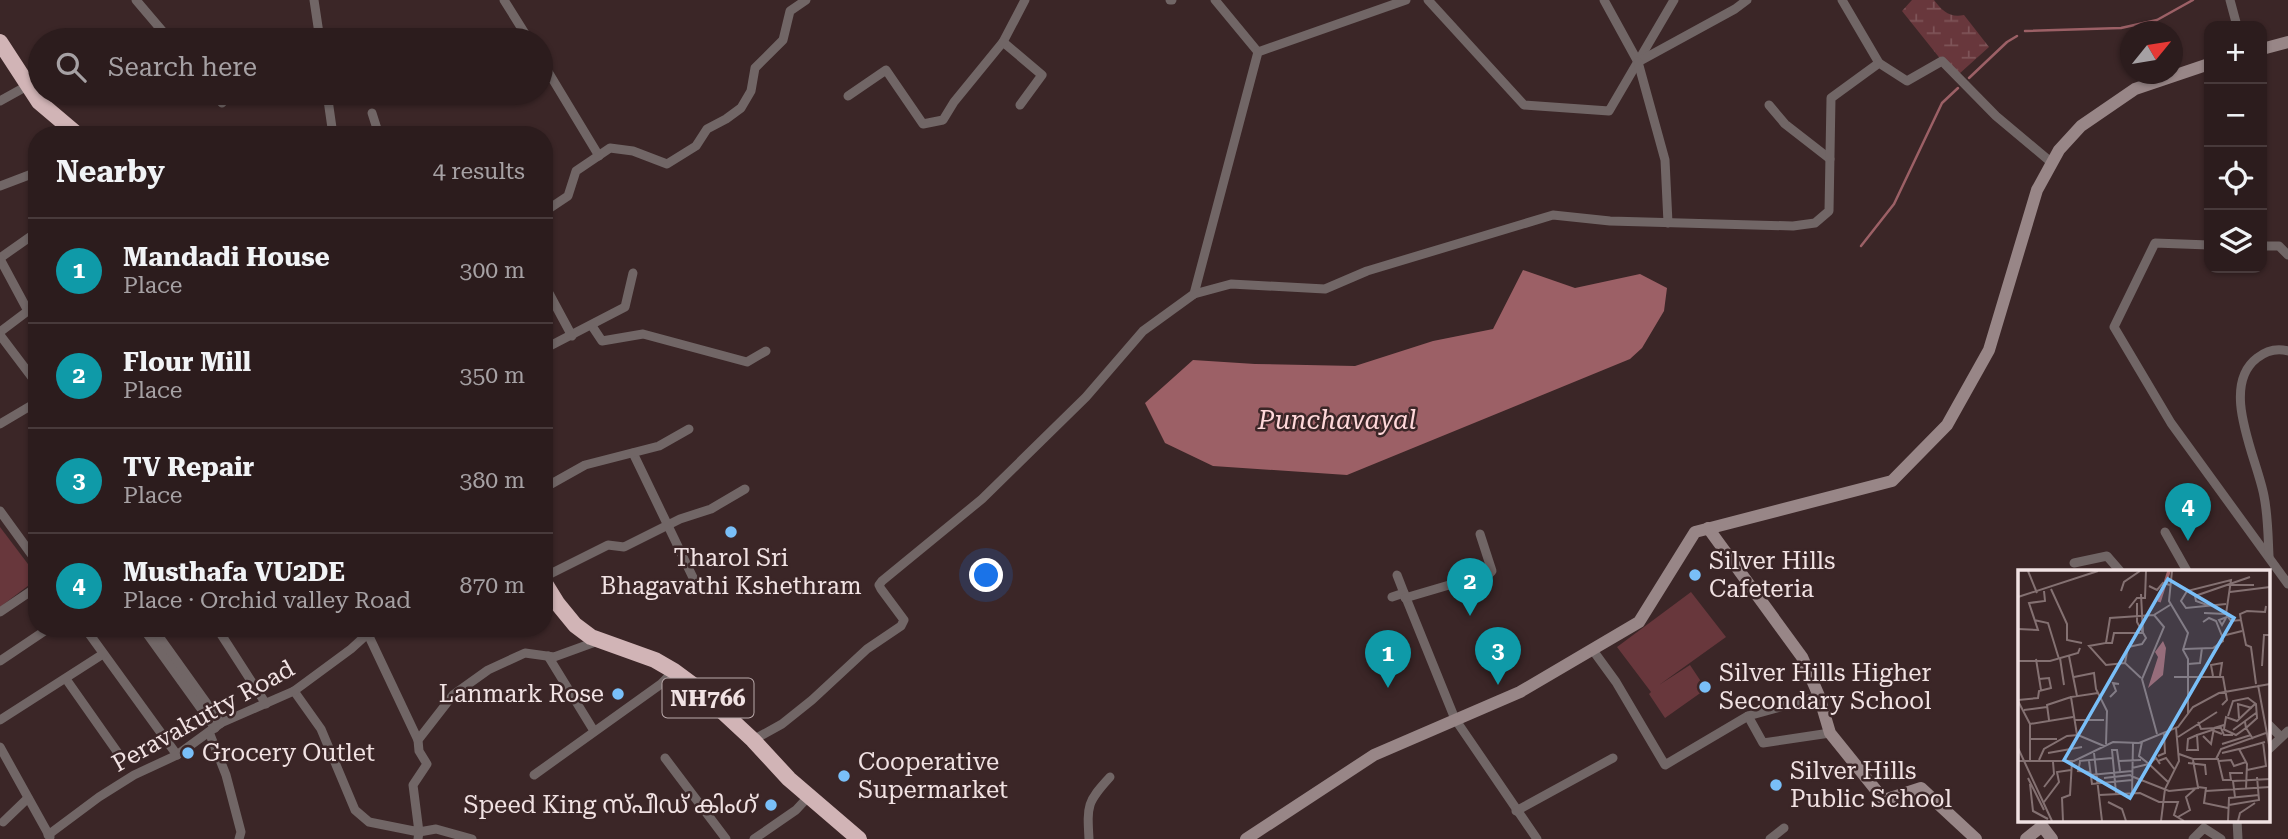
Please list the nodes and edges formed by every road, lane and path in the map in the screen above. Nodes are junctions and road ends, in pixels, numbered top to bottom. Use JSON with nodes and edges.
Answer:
{"nodes":[{"id":1,"x":136,"y":0,"type":"edge"},
{"id":2,"x":314,"y":0,"type":"edge"},
{"id":3,"x":504,"y":0,"type":"edge"},
{"id":4,"x":806,"y":0,"type":"edge"},
{"id":5,"x":1025,"y":0,"type":"edge"},
{"id":6,"x":1214,"y":0,"type":"edge"},
{"id":7,"x":1406,"y":0,"type":"edge"},
{"id":8,"x":1428,"y":0,"type":"edge"},
{"id":9,"x":1605,"y":0,"type":"edge"},
{"id":10,"x":1674,"y":0,"type":"edge"},
{"id":11,"x":1747,"y":0,"type":"edge"},
{"id":12,"x":1842,"y":0,"type":"edge"},
{"id":13,"x":2230,"y":0,"type":"edge"},
{"id":14,"x":2236,"y":21,"type":"edge"},
{"id":15,"x":160,"y":28,"type":"edge"},
{"id":16,"x":318,"y":28,"type":"edge"},
{"id":17,"x":521,"y":28,"type":"edge"},
{"id":18,"x":0,"y":42,"type":"edge"},
{"id":19,"x":2288,"y":42,"type":"edge"},
{"id":20,"x":1003,"y":43,"type":"junction"},
{"id":21,"x":2267,"y":48,"type":"edge"},
{"id":22,"x":1258,"y":52,"type":"junction"},
{"id":23,"x":1638,"y":62,"type":"junction"},
{"id":24,"x":1879,"y":63,"type":"junction"},
{"id":25,"x":2204,"y":66,"type":"edge"},
{"id":26,"x":553,"y":80,"type":"edge"},
{"id":27,"x":27,"y":86,"type":"joint"},
{"id":28,"x":848,"y":96,"type":"dead end"},
{"id":29,"x":0,"y":101,"type":"edge"},
{"id":30,"x":43,"y":105,"type":"edge"},
{"id":31,"x":328,"y":105,"type":"edge"},
{"id":32,"x":1020,"y":105,"type":"dead end"},
{"id":33,"x":1769,"y":105,"type":"dead end"},
{"id":34,"x":372,"y":113,"type":"dead end"},
{"id":35,"x":67,"y":126,"type":"edge"},
{"id":36,"x":331,"y":126,"type":"edge"},
{"id":37,"x":376,"y":126,"type":"edge"},
{"id":38,"x":599,"y":156,"type":"junction"},
{"id":39,"x":1830,"y":159,"type":"junction"},
{"id":40,"x":2052,"y":163,"type":"junction"},
{"id":41,"x":28,"y":175,"type":"edge"},
{"id":42,"x":0,"y":186,"type":"edge"},
{"id":43,"x":553,"y":206,"type":"edge"},
{"id":44,"x":1668,"y":223,"type":"junction"},
{"id":45,"x":28,"y":239,"type":"edge"},
{"id":46,"x":2204,"y":245,"type":"edge"},
{"id":47,"x":2267,"y":246,"type":"edge"},
{"id":48,"x":2288,"y":256,"type":"edge"},
{"id":49,"x":0,"y":259,"type":"edge"},
{"id":50,"x":633,"y":273,"type":"dead end"},
{"id":51,"x":1194,"y":294,"type":"junction"},
{"id":52,"x":553,"y":301,"type":"edge"},
{"id":53,"x":28,"y":311,"type":"joint"},
{"id":54,"x":592,"y":326,"type":"junction"},
{"id":55,"x":0,"y":334,"type":"edge"},
{"id":56,"x":572,"y":336,"type":"junction"},
{"id":57,"x":553,"y":345,"type":"edge"},
{"id":58,"x":766,"y":351,"type":"dead end"},
{"id":59,"x":2288,"y":351,"type":"edge"},
{"id":60,"x":28,"y":372,"type":"edge"},
{"id":61,"x":28,"y":407,"type":"edge"},
{"id":62,"x":0,"y":424,"type":"edge"},
{"id":63,"x":689,"y":429,"type":"dead end"},
{"id":64,"x":633,"y":453,"type":"junction"},
{"id":65,"x":553,"y":483,"type":"edge"},
{"id":66,"x":745,"y":489,"type":"dead end"},
{"id":67,"x":0,"y":511,"type":"edge"},
{"id":68,"x":667,"y":525,"type":"junction"},
{"id":69,"x":1707,"y":528,"type":"junction"},
{"id":70,"x":2165,"y":532,"type":"dead end"},
{"id":71,"x":1480,"y":534,"type":"dead end"},
{"id":72,"x":28,"y":550,"type":"edge"},
{"id":73,"x":2269,"y":558,"type":"junction"},
{"id":74,"x":2074,"y":563,"type":"dead end"},
{"id":75,"x":2119,"y":570,"type":"edge"},
{"id":76,"x":2186,"y":570,"type":"edge"},
{"id":77,"x":553,"y":574,"type":"edge"},
{"id":78,"x":1397,"y":575,"type":"dead end"},
{"id":79,"x":2288,"y":584,"type":"edge"},
{"id":80,"x":698,"y":588,"type":"dead end"},
{"id":81,"x":28,"y":592,"type":"edge"},
{"id":82,"x":553,"y":596,"type":"edge"},
{"id":83,"x":1404,"y":596,"type":"junction"},
{"id":84,"x":1392,"y":597,"type":"dead end"},
{"id":85,"x":0,"y":612,"type":"edge"},
{"id":86,"x":36,"y":637,"type":"edge"},
{"id":87,"x":91,"y":637,"type":"edge"},
{"id":88,"x":149,"y":637,"type":"edge"},
{"id":89,"x":159,"y":637,"type":"edge"},
{"id":90,"x":223,"y":637,"type":"edge"},
{"id":91,"x":362,"y":637,"type":"edge"},
{"id":92,"x":372,"y":637,"type":"edge"},
{"id":93,"x":600,"y":641,"type":"junction"},
{"id":94,"x":1592,"y":649,"type":"junction"},
{"id":95,"x":103,"y":654,"type":"junction"},
{"id":96,"x":548,"y":656,"type":"junction"},
{"id":97,"x":0,"y":661,"type":"edge"},
{"id":98,"x":674,"y":671,"type":"junction"},
{"id":99,"x":66,"y":678,"type":"junction"},
{"id":100,"x":294,"y":691,"type":"junction"},
{"id":101,"x":1818,"y":696,"type":"junction"},
{"id":102,"x":265,"y":704,"type":"junction"},
{"id":103,"x":1748,"y":716,"type":"junction"},
{"id":104,"x":1455,"y":719,"type":"junction"},
{"id":105,"x":0,"y":720,"type":"edge"},
{"id":106,"x":215,"y":728,"type":"junction"},
{"id":107,"x":594,"y":731,"type":"junction"},
{"id":108,"x":1830,"y":733,"type":"junction"},
{"id":109,"x":2284,"y":733,"type":"edge"},
{"id":110,"x":418,"y":740,"type":"junction"},
{"id":111,"x":753,"y":740,"type":"junction"},
{"id":112,"x":0,"y":747,"type":"edge"},
{"id":113,"x":2270,"y":748,"type":"edge"},
{"id":114,"x":118,"y":753,"type":"dead end"},
{"id":115,"x":177,"y":755,"type":"junction"},
{"id":116,"x":665,"y":758,"type":"dead end"},
{"id":117,"x":1613,"y":758,"type":"dead end"},
{"id":118,"x":534,"y":775,"type":"dead end"},
{"id":119,"x":1110,"y":777,"type":"dead end"},
{"id":120,"x":809,"y":796,"type":"junction"},
{"id":121,"x":28,"y":798,"type":"junction"},
{"id":122,"x":1516,"y":811,"type":"junction"},
{"id":123,"x":2,"y":822,"type":"dead end"},
{"id":124,"x":2044,"y":823,"type":"edge"},
{"id":125,"x":1784,"y":828,"type":"dead end"},
{"id":126,"x":418,"y":836,"type":"edge"},
{"id":127,"x":50,"y":837,"type":"edge"},
{"id":128,"x":239,"y":839,"type":"edge"},
{"id":129,"x":472,"y":839,"type":"edge"},
{"id":130,"x":726,"y":839,"type":"edge"},
{"id":131,"x":754,"y":839,"type":"edge"},
{"id":132,"x":859,"y":839,"type":"edge"},
{"id":133,"x":1089,"y":839,"type":"edge"},
{"id":134,"x":1246,"y":839,"type":"edge"},
{"id":135,"x":1537,"y":839,"type":"edge"},
{"id":136,"x":1770,"y":839,"type":"edge"},
{"id":137,"x":1976,"y":839,"type":"edge"},
{"id":138,"x":2026,"y":839,"type":"edge"},
{"id":139,"x":2052,"y":839,"type":"edge"},
{"id":140,"x":2193,"y":839,"type":"edge"},
{"id":141,"x":2221,"y":839,"type":"edge"}],
"edges":[{"from":1,"to":15,"type":"street"},
{"from":2,"to":16,"type":"street"},
{"from":3,"to":17,"type":"street"},
{"from":4,"to":38,"type":"street"},
{"from":5,"to":20,"type":"street"},
{"from":6,"to":22,"type":"street"},
{"from":7,"to":22,"type":"street"},
{"from":8,"to":23,"type":"street"},
{"from":9,"to":23,"type":"street"},
{"from":10,"to":23,"type":"street"},
{"from":11,"to":23,"type":"street"},
{"from":12,"to":24,"type":"street"},
{"from":13,"to":14,"type":"street"},
{"from":18,"to":27,"type":"highway"},
{"from":19,"to":21,"type":"main road"},
{"from":20,"to":28,"type":"street"},
{"from":20,"to":32,"type":"street"},
{"from":22,"to":51,"type":"street"},
{"from":23,"to":44,"type":"street"},
{"from":24,"to":39,"type":"street"},
{"from":24,"to":40,"type":"street"},
{"from":25,"to":40,"type":"main road"},
{"from":26,"to":38,"type":"street"},
{"from":27,"to":29,"type":"street"},
{"from":30,"to":35,"type":"highway"},
{"from":31,"to":36,"type":"street"},
{"from":33,"to":39,"type":"street"},
{"from":34,"to":37,"type":"street"},
{"from":38,"to":43,"type":"street"},
{"from":39,"to":44,"type":"street"},
{"from":40,"to":69,"type":"main road"},
{"from":41,"to":42,"type":"street"},
{"from":44,"to":51,"type":"street"},
{"from":45,"to":49,"type":"street"},
{"from":46,"to":73,"type":"street"},
{"from":47,"to":48,"type":"street"},
{"from":49,"to":53,"type":"street"},
{"from":50,"to":54,"type":"street"},
{"from":51,"to":111,"type":"street"},
{"from":52,"to":56,"type":"street"},
{"from":53,"to":55,"type":"street"},
{"from":54,"to":56,"type":"street"},
{"from":54,"to":58,"type":"street"},
{"from":55,"to":60,"type":"street"},
{"from":56,"to":57,"type":"street"},
{"from":59,"to":73,"type":"street"},
{"from":61,"to":62,"type":"street"},
{"from":63,"to":64,"type":"street"},
{"from":64,"to":65,"type":"street"},
{"from":64,"to":68,"type":"street"},
{"from":66,"to":68,"type":"street"},
{"from":67,"to":72,"type":"street"},
{"from":68,"to":77,"type":"street"},
{"from":68,"to":80,"type":"street"},
{"from":69,"to":94,"type":"main road"},
{"from":69,"to":101,"type":"main road"},
{"from":70,"to":76,"type":"street"},
{"from":71,"to":83,"type":"street"},
{"from":73,"to":79,"type":"street"},
{"from":74,"to":75,"type":"street"},
{"from":78,"to":83,"type":"street"},
{"from":81,"to":85,"type":"street"},
{"from":82,"to":93,"type":"highway","number":"NH766"},
{"from":83,"to":84,"type":"street"},
{"from":83,"to":104,"type":"street"},
{"from":86,"to":97,"type":"street"},
{"from":87,"to":95,"type":"street"},
{"from":88,"to":106,"type":"street"},
{"from":89,"to":106,"type":"street"},
{"from":90,"to":102,"type":"street"},
{"from":91,"to":100,"type":"street","name":"Peravakutty Road"},
{"from":92,"to":110,"type":"street"},
{"from":93,"to":96,"type":"street"},
{"from":93,"to":98,"type":"highway","number":"NH766"},
{"from":94,"to":103,"type":"street"},
{"from":94,"to":104,"type":"main road"},
{"from":95,"to":99,"type":"street"},
{"from":95,"to":115,"type":"street"},
{"from":96,"to":107,"type":"street"},
{"from":96,"to":110,"type":"street"},
{"from":98,"to":107,"type":"street"},
{"from":98,"to":111,"type":"highway","number":"NH766"},
{"from":99,"to":105,"type":"street"},
{"from":99,"to":114,"type":"street"},
{"from":100,"to":102,"type":"street","name":"Peravakutty Road"},
{"from":100,"to":126,"type":"street"},
{"from":101,"to":103,"type":"street"},
{"from":101,"to":108,"type":"main road"},
{"from":102,"to":106,"type":"street","name":"Peravakutty Road"},
{"from":103,"to":108,"type":"street"},
{"from":104,"to":122,"type":"street"},
{"from":104,"to":134,"type":"main road"},
{"from":106,"to":115,"type":"street","name":"Peravakutty Road"},
{"from":106,"to":128,"type":"street"},
{"from":107,"to":118,"type":"street"},
{"from":108,"to":137,"type":"main road"},
{"from":109,"to":113,"type":"street"},
{"from":110,"to":126,"type":"street"},
{"from":111,"to":120,"type":"highway","number":"NH766"},
{"from":112,"to":121,"type":"street"},
{"from":115,"to":127,"type":"street","name":"Peravakutty Road"},
{"from":116,"to":130,"type":"street"},
{"from":117,"to":122,"type":"street"},
{"from":119,"to":133,"type":"street"},
{"from":120,"to":131,"type":"street"},
{"from":120,"to":132,"type":"highway","number":"NH766"},
{"from":121,"to":123,"type":"street"},
{"from":121,"to":127,"type":"street"},
{"from":122,"to":135,"type":"street"},
{"from":124,"to":138,"type":"main road"},
{"from":124,"to":139,"type":"main road"},
{"from":125,"to":136,"type":"street"},
{"from":126,"to":129,"type":"street"},
{"from":140,"to":141,"type":"street"}]}
